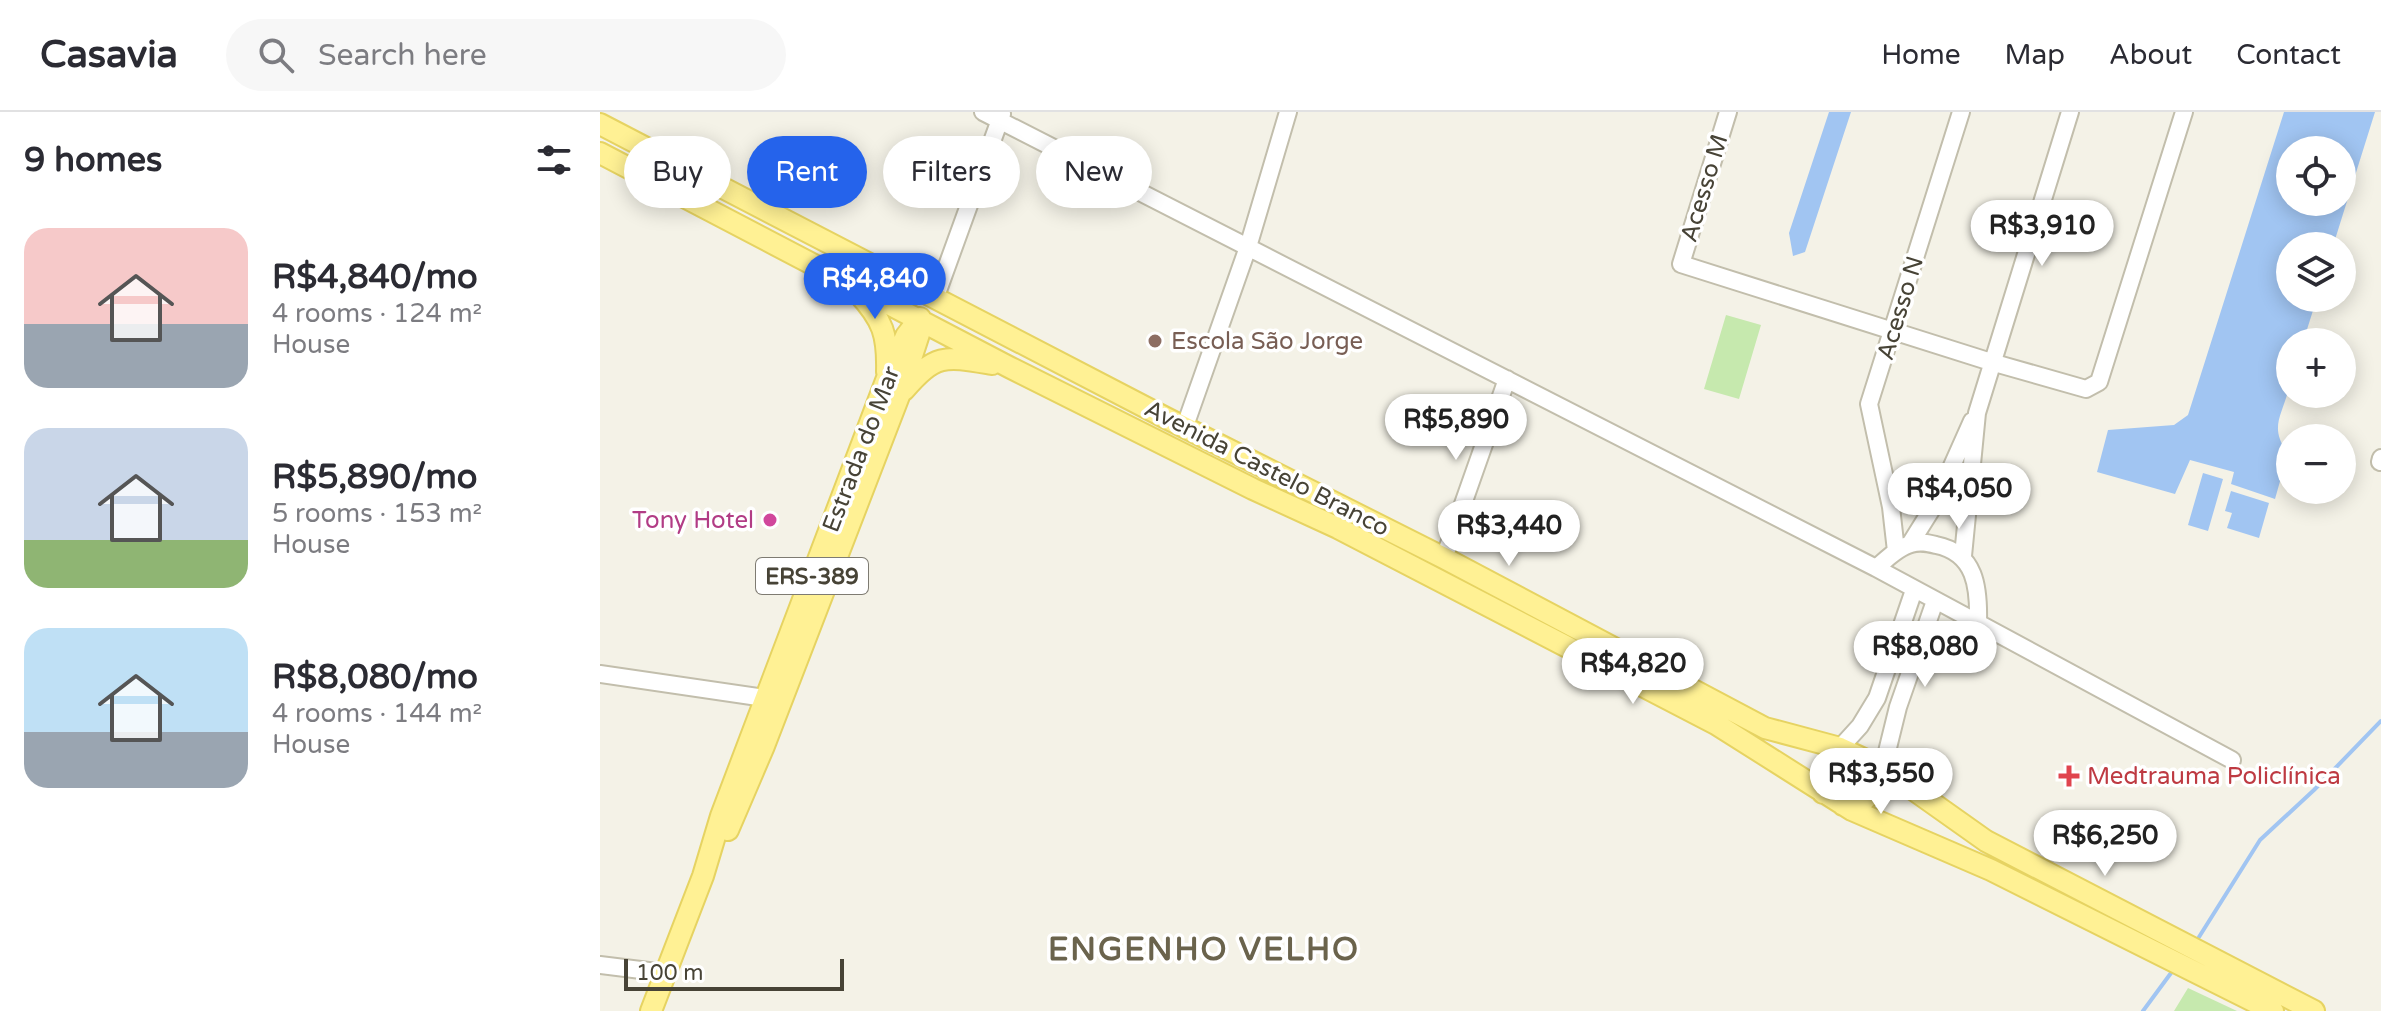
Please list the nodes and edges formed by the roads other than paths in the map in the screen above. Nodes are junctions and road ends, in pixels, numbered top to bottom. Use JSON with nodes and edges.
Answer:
{"nodes":[{"id":1,"x":983,"y":112,"type":"edge"},
{"id":2,"x":1288,"y":112,"type":"edge"},
{"id":3,"x":1728,"y":112,"type":"edge"},
{"id":4,"x":1961,"y":112,"type":"edge"},
{"id":5,"x":2070,"y":112,"type":"edge"},
{"id":6,"x":2184,"y":112,"type":"edge"},
{"id":7,"x":1001,"y":116,"type":"edge"},
{"id":8,"x":600,"y":124,"type":"edge"},
{"id":9,"x":600,"y":153,"type":"edge"},
{"id":10,"x":747,"y":200,"type":"edge"},
{"id":11,"x":763,"y":208,"type":"joint"},
{"id":12,"x":1248,"y":247,"type":"junction"},
{"id":13,"x":850,"y":284,"type":"junction"},
{"id":14,"x":935,"y":299,"type":"junction"},
{"id":15,"x":920,"y":318,"type":"junction"},
{"id":16,"x":1893,"y":331,"type":"junction"},
{"id":17,"x":1991,"y":362,"type":"junction"},
{"id":18,"x":1009,"y":367,"type":"junction"},
{"id":19,"x":887,"y":378,"type":"junction"},
{"id":20,"x":1507,"y":379,"type":"junction"},
{"id":21,"x":899,"y":396,"type":"junction"},
{"id":22,"x":1977,"y":413,"type":"junction"},
{"id":23,"x":1176,"y":422,"type":"junction"},
{"id":24,"x":1903,"y":548,"type":"junction"},
{"id":25,"x":1963,"y":556,"type":"junction"},
{"id":26,"x":1444,"y":558,"type":"junction"},
{"id":27,"x":1876,"y":568,"type":"junction"},
{"id":28,"x":1914,"y":590,"type":"junction"},
{"id":29,"x":1935,"y":601,"type":"junction"},
{"id":30,"x":1978,"y":623,"type":"junction"},
{"id":31,"x":600,"y":674,"type":"edge"},
{"id":32,"x":765,"y":698,"type":"junction"},
{"id":33,"x":1877,"y":698,"type":"junction"},
{"id":34,"x":1898,"y":707,"type":"junction"},
{"id":35,"x":1840,"y":748,"type":"junction"},
{"id":36,"x":2232,"y":760,"type":"dead end"},
{"id":37,"x":1883,"y":768,"type":"junction"},
{"id":38,"x":1823,"y":793,"type":"junction"},
{"id":39,"x":1843,"y":805,"type":"junction"},
{"id":40,"x":703,"y":876,"type":"junction"},
{"id":41,"x":600,"y":965,"type":"edge"},
{"id":42,"x":665,"y":973,"type":"junction"},
{"id":43,"x":651,"y":1011,"type":"edge"},
{"id":44,"x":2273,"y":1011,"type":"edge"},
{"id":45,"x":2314,"y":1011,"type":"edge"}],
"edges":[{"from":1,"to":7,"type":"street"},
{"from":2,"to":12,"type":"street"},
{"from":3,"to":16,"type":"street","name":"Acesso M"},
{"from":4,"to":16,"type":"street","name":"Acesso N"},
{"from":5,"to":17,"type":"street"},
{"from":6,"to":17,"type":"street"},
{"from":7,"to":12,"type":"street"},
{"from":7,"to":14,"type":"street"},
{"from":8,"to":10,"type":"main road","name":"Avenida Castelo Branco"},
{"from":9,"to":13,"type":"main road","name":"Avenida Castelo Branco"},
{"from":11,"to":14,"type":"main road","name":"Avenida Castelo Branco"},
{"from":11,"to":15,"type":"main road"},
{"from":12,"to":20,"type":"street"},
{"from":12,"to":23,"type":"street"},
{"from":13,"to":15,"type":"main road","name":"Avenida Castelo Branco"},
{"from":13,"to":19,"type":"main road"},
{"from":14,"to":23,"type":"main road","name":"Avenida Castelo Branco"},
{"from":15,"to":18,"type":"main road","name":"Avenida Castelo Branco"},
{"from":15,"to":19,"type":"main road","name":"Estrada do Mar","number":"ERS-389"},
{"from":15,"to":21,"type":"main road","name":"Estrada do Mar","number":"ERS-389"},
{"from":15,"to":23,"type":"main road"},
{"from":16,"to":17,"type":"street"},
{"from":16,"to":24,"type":"street","name":"Acesso N"},
{"from":17,"to":22,"type":"street"},
{"from":18,"to":21,"type":"main road"},
{"from":18,"to":38,"type":"main road","name":"Avenida Castelo Branco"},
{"from":19,"to":32,"type":"main road","name":"Estrada do Mar","number":"ERS-389"},
{"from":20,"to":26,"type":"street"},
{"from":20,"to":27,"type":"street"},
{"from":21,"to":40,"type":"main road","name":"Estrada do Mar","number":"ERS-389"},
{"from":22,"to":24,"type":"street"},
{"from":22,"to":25,"type":"street"},
{"from":23,"to":26,"type":"main road","name":"Avenida Castelo Branco"},
{"from":24,"to":25,"type":"street"},
{"from":24,"to":27,"type":"street"},
{"from":25,"to":30,"type":"street"},
{"from":26,"to":35,"type":"main road","name":"Avenida Castelo Branco"},
{"from":27,"to":28,"type":"street"},
{"from":28,"to":29,"type":"street"},
{"from":28,"to":33,"type":"street"},
{"from":29,"to":30,"type":"street"},
{"from":29,"to":34,"type":"street"},
{"from":30,"to":36,"type":"street"},
{"from":31,"to":32,"type":"street"},
{"from":32,"to":40,"type":"main road","name":"Estrada do Mar","number":"ERS-389"},
{"from":33,"to":34,"type":"street"},
{"from":33,"to":35,"type":"street"},
{"from":34,"to":37,"type":"street"},
{"from":35,"to":37,"type":"main road","name":"Avenida Castelo Branco"},
{"from":35,"to":38,"type":"main road"},
{"from":37,"to":39,"type":"main road"},
{"from":37,"to":45,"type":"main road","name":"Avenida Castelo Branco"},
{"from":38,"to":39,"type":"main road","name":"Avenida Castelo Branco"},
{"from":39,"to":44,"type":"main road","name":"Avenida Castelo Branco"},
{"from":40,"to":42,"type":"main road","name":"Estrada do Mar","number":"ERS-389"},
{"from":41,"to":42,"type":"street"},
{"from":42,"to":43,"type":"main road","name":"Estrada do Mar","number":"ERS-389"}]}
